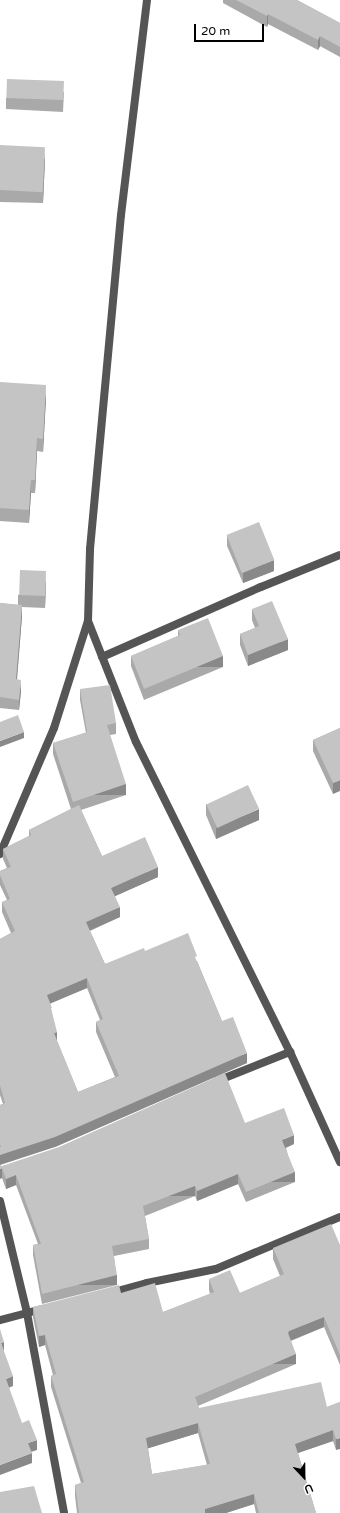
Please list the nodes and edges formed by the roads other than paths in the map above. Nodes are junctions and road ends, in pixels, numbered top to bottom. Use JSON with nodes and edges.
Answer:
{"nodes":[{"id":1,"x":147,"y":0,"type":"edge"},
{"id":2,"x":340,"y":555,"type":"edge"},
{"id":3,"x":88,"y":621,"type":"junction"},
{"id":4,"x":102,"y":657,"type":"junction"},
{"id":5,"x":0,"y":854,"type":"edge"},
{"id":6,"x":290,"y":1052,"type":"junction"},
{"id":7,"x":208,"y":1085,"type":"edge"},
{"id":8,"x":340,"y":1162,"type":"edge"},
{"id":9,"x":0,"y":1201,"type":"edge"},
{"id":10,"x":340,"y":1217,"type":"edge"},
{"id":11,"x":102,"y":1295,"type":"edge"},
{"id":12,"x":53,"y":1306,"type":"edge"},
{"id":13,"x":27,"y":1313,"type":"junction"},
{"id":14,"x":0,"y":1320,"type":"edge"},
{"id":15,"x":64,"y":1513,"type":"edge"}],
"edges":[{"from":1,"to":3,"type":"street"},
{"from":2,"to":4,"type":"street"},
{"from":3,"to":4,"type":"street"},
{"from":3,"to":5,"type":"street"},
{"from":4,"to":6,"type":"street"},
{"from":6,"to":7,"type":"street"},
{"from":6,"to":8,"type":"street"},
{"from":9,"to":13,"type":"street"},
{"from":10,"to":11,"type":"street"},
{"from":12,"to":13,"type":"street"},
{"from":13,"to":14,"type":"street"},
{"from":13,"to":15,"type":"street"}]}
